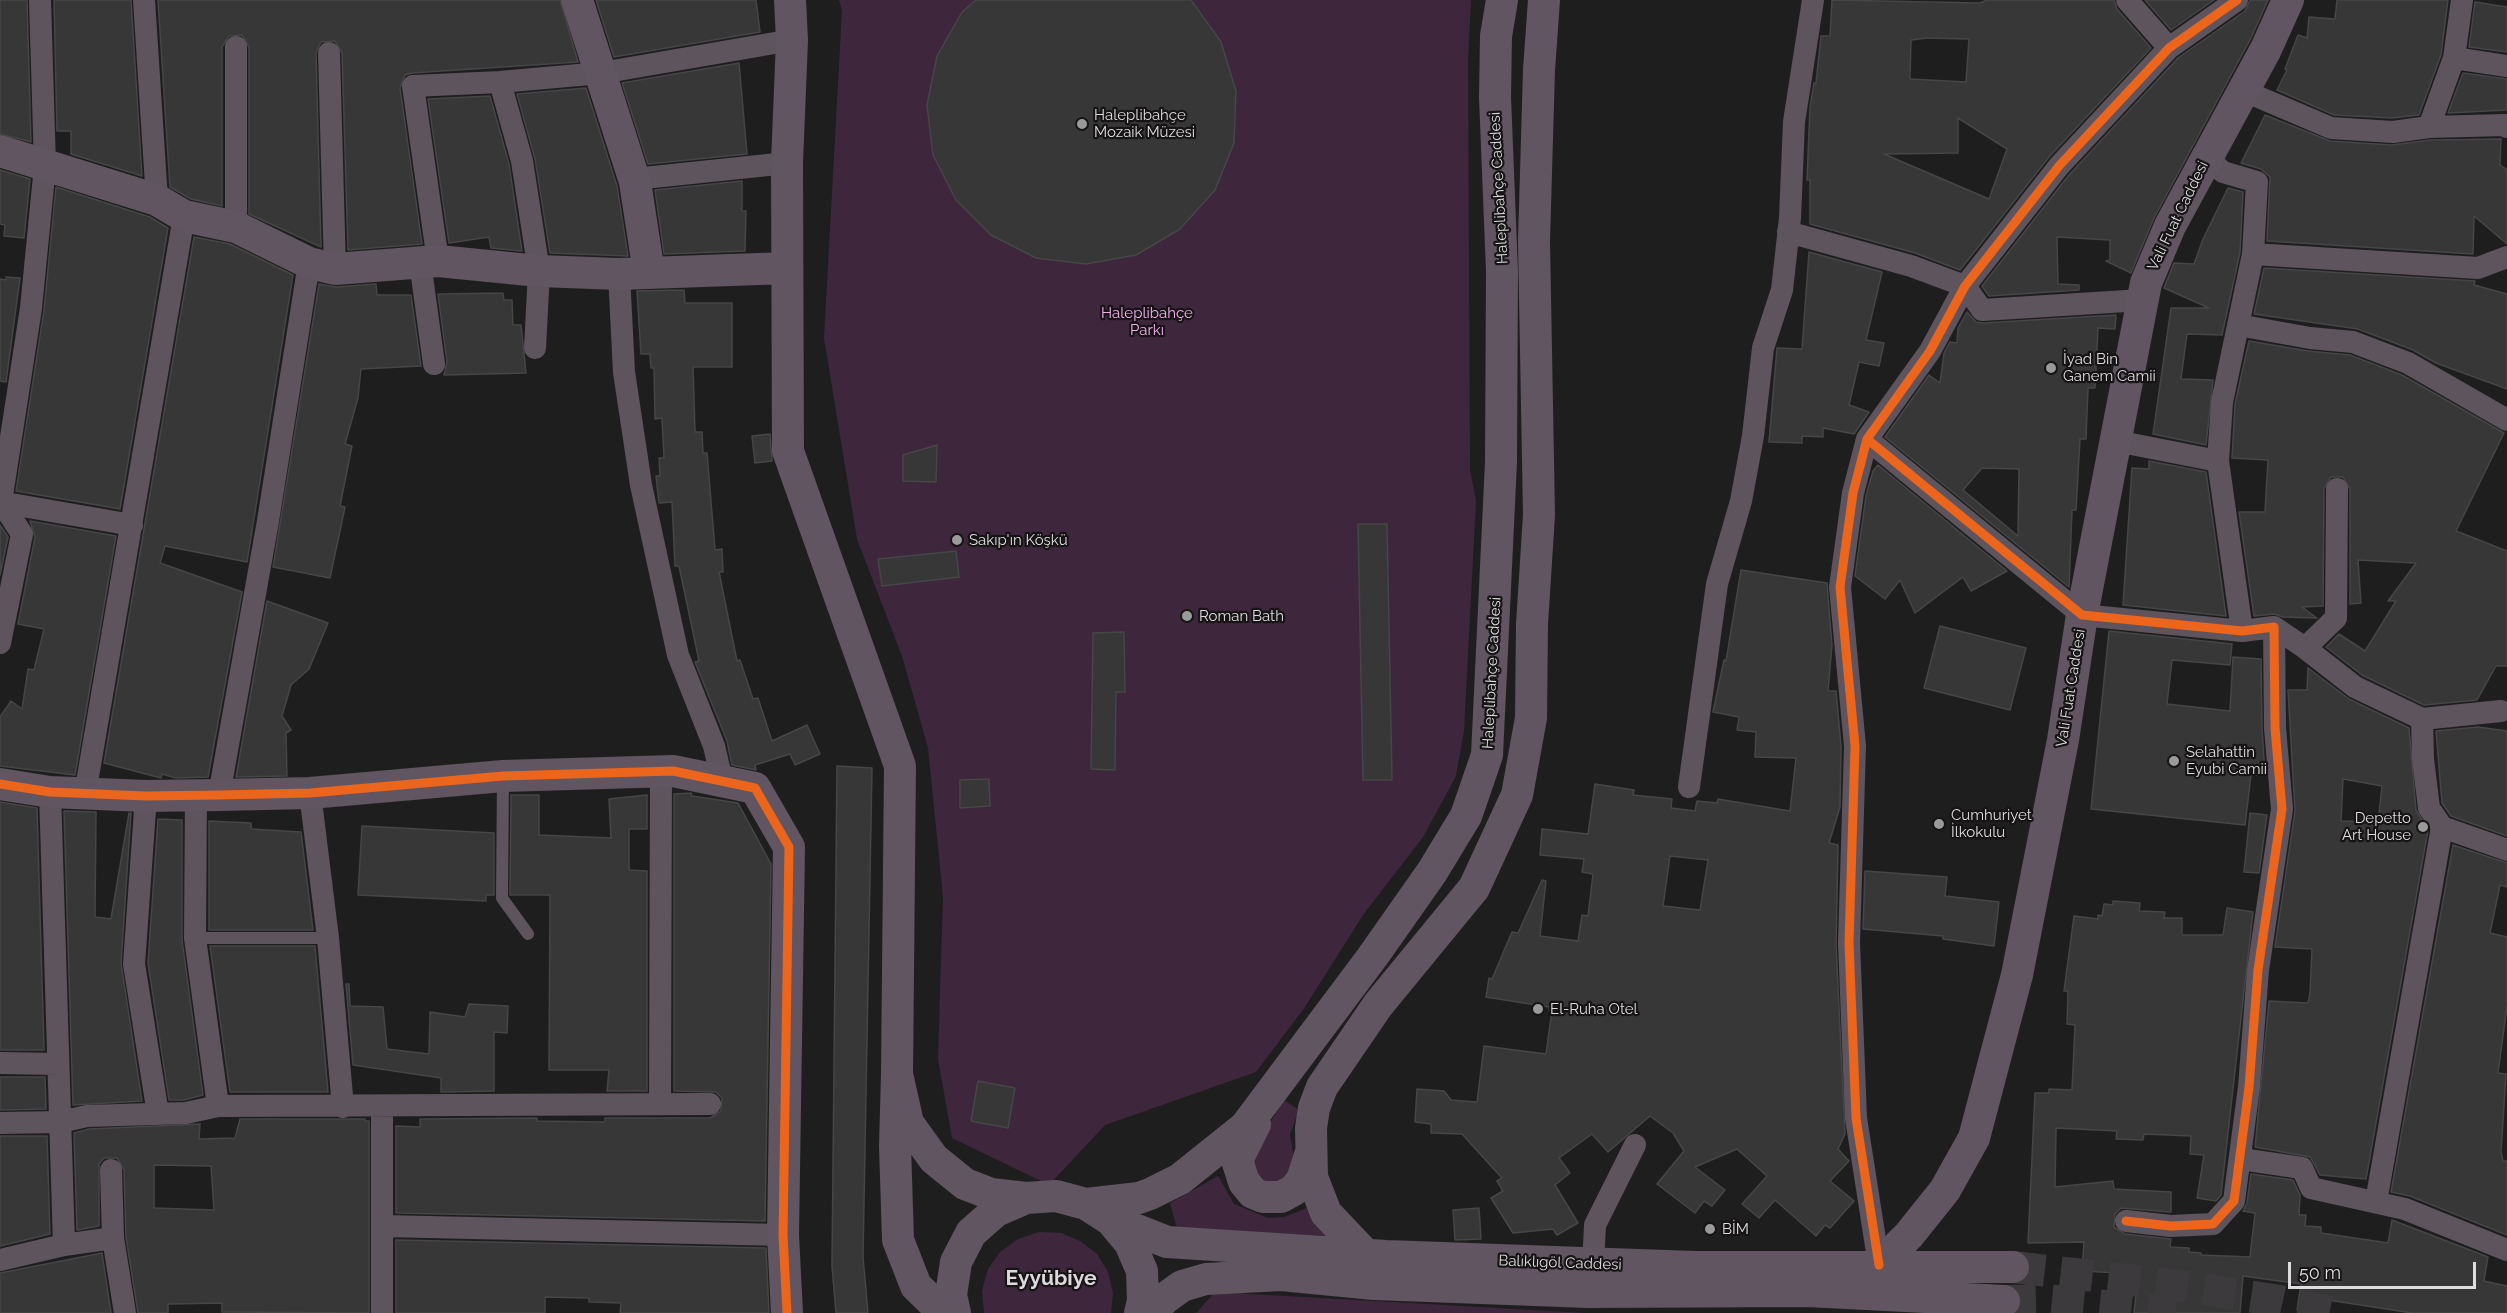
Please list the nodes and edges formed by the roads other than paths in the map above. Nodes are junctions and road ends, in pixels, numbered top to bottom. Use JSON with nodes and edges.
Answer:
{"nodes":[{"id":1,"x":40,"y":0,"type":"edge"},
{"id":2,"x":144,"y":0,"type":"edge"},
{"id":3,"x":577,"y":0,"type":"edge"},
{"id":4,"x":790,"y":0,"type":"edge"},
{"id":5,"x":1502,"y":0,"type":"edge"},
{"id":6,"x":1544,"y":0,"type":"edge"},
{"id":7,"x":1813,"y":0,"type":"edge"},
{"id":8,"x":2127,"y":0,"type":"edge"},
{"id":9,"x":2237,"y":0,"type":"edge"},
{"id":10,"x":2288,"y":0,"type":"edge"},
{"id":11,"x":2462,"y":0,"type":"edge"},
{"id":12,"x":792,"y":40,"type":"junction"},
{"id":13,"x":236,"y":47,"type":"dead end"},
{"id":14,"x":2169,"y":48,"type":"junction"},
{"id":15,"x":329,"y":53,"type":"dead end"},
{"id":16,"x":2454,"y":58,"type":"junction"},
{"id":17,"x":2507,"y":66,"type":"edge"},
{"id":18,"x":601,"y":73,"type":"junction"},
{"id":19,"x":500,"y":82,"type":"junction"},
{"id":20,"x":2242,"y":90,"type":"junction"},
{"id":21,"x":2429,"y":127,"type":"junction"},
{"id":22,"x":2507,"y":127,"type":"edge"},
{"id":23,"x":0,"y":151,"type":"edge"},
{"id":24,"x":2206,"y":157,"type":"junction"},
{"id":25,"x":787,"y":163,"type":"junction"},
{"id":26,"x":45,"y":166,"type":"junction"},
{"id":27,"x":634,"y":179,"type":"junction"},
{"id":28,"x":157,"y":200,"type":"junction"},
{"id":29,"x":184,"y":216,"type":"junction"},
{"id":30,"x":236,"y":227,"type":"junction"},
{"id":31,"x":1788,"y":232,"type":"junction"},
{"id":32,"x":2253,"y":254,"type":"junction"},
{"id":33,"x":2507,"y":256,"type":"edge"},
{"id":34,"x":429,"y":262,"type":"junction"},
{"id":35,"x":322,"y":266,"type":"junction"},
{"id":36,"x":787,"y":268,"type":"junction"},
{"id":37,"x":539,"y":271,"type":"junction"},
{"id":38,"x":634,"y":273,"type":"junction"},
{"id":39,"x":1965,"y":286,"type":"junction"},
{"id":40,"x":2143,"y":300,"type":"junction"},
{"id":41,"x":2238,"y":325,"type":"junction"},
{"id":42,"x":535,"y":348,"type":"dead end"},
{"id":43,"x":434,"y":364,"type":"dead end"},
{"id":44,"x":2507,"y":420,"type":"edge"},
{"id":45,"x":1867,"y":439,"type":"junction"},
{"id":46,"x":2116,"y":441,"type":"junction"},
{"id":47,"x":2218,"y":461,"type":"junction"},
{"id":48,"x":2337,"y":489,"type":"dead end"},
{"id":49,"x":0,"y":502,"type":"edge"},
{"id":50,"x":132,"y":525,"type":"junction"},
{"id":51,"x":2082,"y":615,"type":"junction"},
{"id":52,"x":2274,"y":627,"type":"junction"},
{"id":53,"x":2242,"y":631,"type":"junction"},
{"id":54,"x":0,"y":643,"type":"edge"},
{"id":55,"x":2305,"y":648,"type":"junction"},
{"id":56,"x":2502,"y":711,"type":"dead end"},
{"id":57,"x":2422,"y":719,"type":"junction"},
{"id":58,"x":662,"y":772,"type":"junction"},
{"id":59,"x":503,"y":776,"type":"junction"},
{"id":60,"x":722,"y":780,"type":"junction"},
{"id":61,"x":0,"y":784,"type":"edge"},
{"id":62,"x":1689,"y":787,"type":"dead end"},
{"id":63,"x":50,"y":792,"type":"junction"},
{"id":64,"x":310,"y":793,"type":"junction"},
{"id":65,"x":86,"y":794,"type":"junction"},
{"id":66,"x":208,"y":795,"type":"junction"},
{"id":67,"x":146,"y":796,"type":"junction"},
{"id":68,"x":2442,"y":827,"type":"junction"},
{"id":69,"x":2507,"y":850,"type":"edge"},
{"id":70,"x":528,"y":934,"type":"dead end"},
{"id":71,"x":195,"y":938,"type":"junction"},
{"id":72,"x":328,"y":938,"type":"junction"},
{"id":73,"x":0,"y":1063,"type":"edge"},
{"id":74,"x":58,"y":1064,"type":"junction"},
{"id":75,"x":897,"y":1074,"type":"junction"},
{"id":76,"x":1270,"y":1097,"type":"junction"},
{"id":77,"x":660,"y":1104,"type":"junction"},
{"id":78,"x":710,"y":1104,"type":"dead end"},
{"id":79,"x":219,"y":1106,"type":"junction"},
{"id":80,"x":343,"y":1107,"type":"junction"},
{"id":81,"x":382,"y":1107,"type":"junction"},
{"id":82,"x":158,"y":1114,"type":"junction"},
{"id":83,"x":60,"y":1122,"type":"junction"},
{"id":84,"x":0,"y":1123,"type":"edge"},
{"id":85,"x":1635,"y":1145,"type":"dead end"},
{"id":86,"x":1312,"y":1149,"type":"junction"},
{"id":87,"x":2241,"y":1159,"type":"junction"},
{"id":88,"x":111,"y":1170,"type":"dead end"},
{"id":89,"x":1026,"y":1198,"type":"junction"},
{"id":90,"x":2376,"y":1202,"type":"junction"},
{"id":91,"x":1098,"y":1212,"type":"junction"},
{"id":92,"x":2126,"y":1221,"type":"dead end"},
{"id":93,"x":383,"y":1226,"type":"junction"},
{"id":94,"x":783,"y":1235,"type":"junction"},
{"id":95,"x":113,"y":1238,"type":"junction"},
{"id":96,"x":64,"y":1245,"type":"junction"},
{"id":97,"x":2507,"y":1250,"type":"edge"},
{"id":98,"x":1365,"y":1254,"type":"junction"},
{"id":99,"x":0,"y":1260,"type":"edge"},
{"id":100,"x":1593,"y":1265,"type":"junction"},
{"id":101,"x":1880,"y":1265,"type":"junction"},
{"id":102,"x":2013,"y":1267,"type":"tunnel mouth"},
{"id":103,"x":2004,"y":1300,"type":"tunnel mouth"},
{"id":104,"x":125,"y":1313,"type":"edge"},
{"id":105,"x":382,"y":1313,"type":"edge"},
{"id":106,"x":787,"y":1313,"type":"edge"},
{"id":107,"x":944,"y":1313,"type":"edge"},
{"id":108,"x":955,"y":1313,"type":"edge"},
{"id":109,"x":1140,"y":1313,"type":"edge"},
{"id":110,"x":1151,"y":1313,"type":"edge"}],
"edges":[{"from":1,"to":26,"type":"street"},
{"from":2,"to":28,"type":"street"},
{"from":3,"to":18,"type":"main road"},
{"from":4,"to":12,"type":"main road"},
{"from":5,"to":76,"type":"main road","name":"Haleplibahçe Caddesi"},
{"from":6,"to":86,"type":"main road"},
{"from":7,"to":31,"type":"street"},
{"from":8,"to":14,"type":"street"},
{"from":9,"to":14,"type":"street"},
{"from":10,"to":20,"type":"main road","name":"Vali Fuat Caddesi"},
{"from":11,"to":16,"type":"street"},
{"from":12,"to":18,"type":"street"},
{"from":12,"to":25,"type":"main road"},
{"from":13,"to":30,"type":"street"},
{"from":14,"to":39,"type":"street"},
{"from":15,"to":35,"type":"street"},
{"from":16,"to":17,"type":"street"},
{"from":16,"to":21,"type":"street"},
{"from":18,"to":19,"type":"street"},
{"from":18,"to":27,"type":"main road"},
{"from":19,"to":34,"type":"street"},
{"from":19,"to":37,"type":"street"},
{"from":20,"to":21,"type":"street"},
{"from":20,"to":24,"type":"main road","name":"Vali Fuat Caddesi"},
{"from":21,"to":22,"type":"street"},
{"from":23,"to":26,"type":"main road"},
{"from":24,"to":32,"type":"street"},
{"from":24,"to":40,"type":"main road","name":"Vali Fuat Caddesi"},
{"from":25,"to":27,"type":"street"},
{"from":25,"to":36,"type":"main road"},
{"from":26,"to":28,"type":"main road"},
{"from":26,"to":49,"type":"street"},
{"from":27,"to":38,"type":"main road"},
{"from":28,"to":29,"type":"main road"},
{"from":29,"to":30,"type":"main road"},
{"from":29,"to":50,"type":"street"},
{"from":30,"to":35,"type":"main road"},
{"from":31,"to":39,"type":"street"},
{"from":31,"to":62,"type":"street"},
{"from":32,"to":33,"type":"street"},
{"from":32,"to":41,"type":"street"},
{"from":34,"to":35,"type":"main road"},
{"from":34,"to":37,"type":"main road"},
{"from":34,"to":43,"type":"street"},
{"from":35,"to":66,"type":"street"},
{"from":36,"to":38,"type":"main road"},
{"from":36,"to":75,"type":"main road"},
{"from":37,"to":38,"type":"main road"},
{"from":37,"to":42,"type":"street"},
{"from":38,"to":60,"type":"street"},
{"from":39,"to":40,"type":"street"},
{"from":39,"to":45,"type":"street"},
{"from":40,"to":46,"type":"main road","name":"Vali Fuat Caddesi"},
{"from":41,"to":44,"type":"street"},
{"from":41,"to":47,"type":"street"},
{"from":45,"to":51,"type":"street"},
{"from":45,"to":101,"type":"street"},
{"from":46,"to":47,"type":"street"},
{"from":46,"to":51,"type":"main road","name":"Vali Fuat Caddesi"},
{"from":47,"to":53,"type":"street"},
{"from":48,"to":55,"type":"street"},
{"from":49,"to":50,"type":"street"},
{"from":49,"to":54,"type":"street"},
{"from":50,"to":65,"type":"street"},
{"from":51,"to":53,"type":"street"},
{"from":51,"to":101,"type":"main road","name":"Vali Fuat Caddesi"},
{"from":52,"to":53,"type":"street"},
{"from":52,"to":55,"type":"street"},
{"from":52,"to":87,"type":"street"},
{"from":55,"to":57,"type":"street"},
{"from":56,"to":57,"type":"street"},
{"from":57,"to":68,"type":"street"},
{"from":58,"to":59,"type":"main road"},
{"from":58,"to":60,"type":"main road"},
{"from":58,"to":77,"type":"street"},
{"from":59,"to":64,"type":"main road"},
{"from":59,"to":70,"type":"lane"},
{"from":60,"to":94,"type":"main road"},
{"from":61,"to":63,"type":"main road"},
{"from":63,"to":65,"type":"main road"},
{"from":63,"to":74,"type":"street"},
{"from":64,"to":66,"type":"main road"},
{"from":64,"to":72,"type":"street"},
{"from":65,"to":67,"type":"main road"},
{"from":66,"to":67,"type":"main road"},
{"from":66,"to":71,"type":"street"},
{"from":67,"to":82,"type":"street"},
{"from":68,"to":69,"type":"street"},
{"from":68,"to":90,"type":"street"},
{"from":71,"to":72,"type":"lane"},
{"from":71,"to":79,"type":"street"},
{"from":72,"to":80,"type":"street"},
{"from":73,"to":74,"type":"street"},
{"from":74,"to":83,"type":"street"},
{"from":75,"to":89,"type":"main road"},
{"from":75,"to":107,"type":"main road"},
{"from":76,"to":86,"type":"main road"},
{"from":76,"to":91,"type":"main road","name":"Haleplibahçe Caddesi"},
{"from":77,"to":78,"type":"street"},
{"from":77,"to":81,"type":"street"},
{"from":79,"to":80,"type":"street"},
{"from":79,"to":82,"type":"street"},
{"from":80,"to":81,"type":"street"},
{"from":81,"to":93,"type":"street"},
{"from":82,"to":83,"type":"street"},
{"from":83,"to":84,"type":"street"},
{"from":83,"to":96,"type":"street"},
{"from":85,"to":100,"type":"street"},
{"from":86,"to":98,"type":"main road"},
{"from":87,"to":90,"type":"street"},
{"from":87,"to":92,"type":"street"},
{"from":88,"to":95,"type":"street"},
{"from":89,"to":91,"type":"main road"},
{"from":89,"to":108,"type":"main road"},
{"from":90,"to":97,"type":"street"},
{"from":91,"to":98,"type":"main road","name":"Balıklıgöl Caddesi"},
{"from":91,"to":109,"type":"main road"},
{"from":93,"to":94,"type":"street"},
{"from":93,"to":105,"type":"street"},
{"from":94,"to":106,"type":"main road"},
{"from":95,"to":96,"type":"street"},
{"from":95,"to":104,"type":"street"},
{"from":96,"to":99,"type":"street"},
{"from":98,"to":100,"type":"main road","name":"Balıklıgöl Caddesi"},
{"from":100,"to":101,"type":"main road","name":"Balıklıgöl Caddesi"},
{"from":101,"to":102,"type":"main road","name":"Balıklıgöl Caddesi"},
{"from":103,"to":110,"type":"main road","name":"Balıklıgöl Caddesi"}]}
